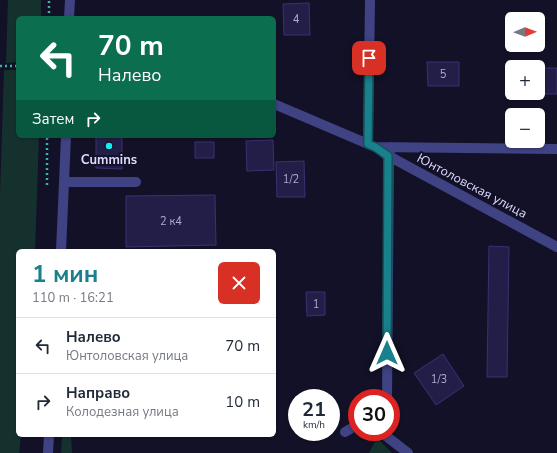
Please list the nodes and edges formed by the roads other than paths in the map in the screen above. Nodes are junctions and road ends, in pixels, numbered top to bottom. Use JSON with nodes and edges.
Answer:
{"nodes":[{"id":1,"x":70,"y":0,"type":"edge"},
{"id":2,"x":370,"y":0,"type":"edge"},
{"id":3,"x":70,"y":16,"type":"edge"},
{"id":4,"x":276,"y":105,"type":"edge"},
{"id":5,"x":66,"y":138,"type":"edge"},
{"id":6,"x":371,"y":146,"type":"junction"},
{"id":7,"x":557,"y":149,"type":"edge"},
{"id":8,"x":390,"y":152,"type":"junction"},
{"id":9,"x":64,"y":182,"type":"junction"},
{"id":10,"x":136,"y":182,"type":"dead end"},
{"id":11,"x":557,"y":247,"type":"edge"},
{"id":12,"x":61,"y":249,"type":"edge"},
{"id":13,"x":387,"y":389,"type":"edge"},
{"id":14,"x":348,"y":430,"type":"edge"},
{"id":15,"x":345,"y":432,"type":"dead end"},
{"id":16,"x":49,"y":437,"type":"edge"},
{"id":17,"x":394,"y":441,"type":"edge"},
{"id":18,"x":48,"y":453,"type":"edge"},
{"id":19,"x":408,"y":453,"type":"edge"}],
"edges":[{"from":1,"to":3,"type":"street"},
{"from":2,"to":6,"type":"street"},
{"from":4,"to":6,"type":"street"},
{"from":5,"to":9,"type":"street"},
{"from":6,"to":8,"type":"street"},
{"from":7,"to":8,"type":"street"},
{"from":8,"to":11,"type":"street","name":"Юнтоловская улица"},
{"from":8,"to":13,"type":"street"},
{"from":9,"to":10,"type":"street"},
{"from":9,"to":12,"type":"street"},
{"from":14,"to":15,"type":"street"},
{"from":16,"to":18,"type":"street"},
{"from":17,"to":19,"type":"street"}]}
